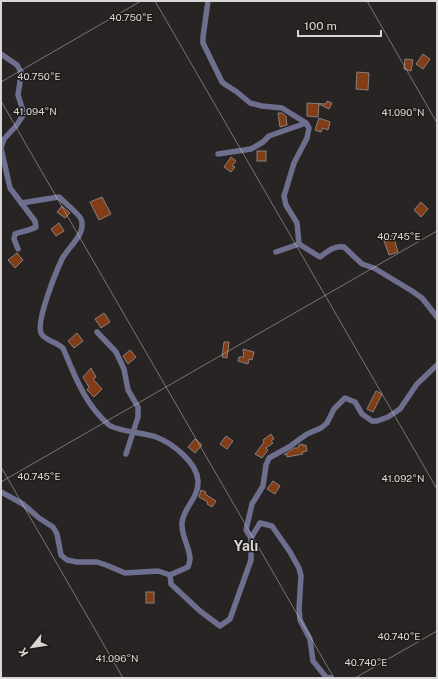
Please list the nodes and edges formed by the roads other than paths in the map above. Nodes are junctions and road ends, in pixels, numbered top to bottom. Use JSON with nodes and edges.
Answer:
{"nodes":[{"id":1,"x":208,"y":1,"type":"edge"},
{"id":2,"x":1,"y":54,"type":"edge"},
{"id":3,"x":306,"y":123,"type":"junction"},
{"id":4,"x":218,"y":154,"type":"dead end"},
{"id":5,"x":21,"y":203,"type":"junction"},
{"id":6,"x":299,"y":244,"type":"junction"},
{"id":7,"x":18,"y":249,"type":"dead end"},
{"id":8,"x":276,"y":252,"type":"dead end"},
{"id":9,"x":437,"y":317,"type":"edge"},
{"id":10,"x":97,"y":332,"type":"dead end"},
{"id":11,"x":437,"y":365,"type":"edge"},
{"id":12,"x":134,"y":432,"type":"junction"},
{"id":13,"x":126,"y":454,"type":"dead end"},
{"id":14,"x":1,"y":492,"type":"edge"},
{"id":15,"x":251,"y":538,"type":"junction"},
{"id":16,"x":170,"y":575,"type":"junction"},
{"id":17,"x":330,"y":678,"type":"edge"}],
"edges":[{"from":1,"to":3,"type":"street"},
{"from":2,"to":5,"type":"street"},
{"from":3,"to":4,"type":"street"},
{"from":3,"to":6,"type":"street"},
{"from":5,"to":7,"type":"street"},
{"from":5,"to":12,"type":"street"},
{"from":6,"to":8,"type":"street"},
{"from":6,"to":9,"type":"street"},
{"from":10,"to":12,"type":"street"},
{"from":11,"to":15,"type":"street"},
{"from":12,"to":13,"type":"street"},
{"from":12,"to":16,"type":"street"},
{"from":14,"to":16,"type":"street"},
{"from":15,"to":16,"type":"street"},
{"from":15,"to":17,"type":"street"}]}
